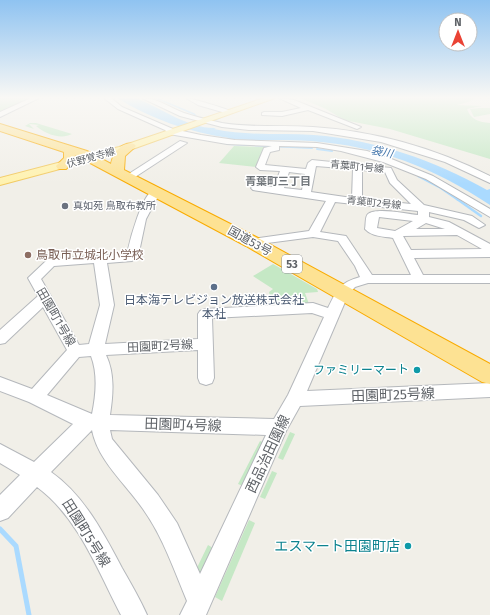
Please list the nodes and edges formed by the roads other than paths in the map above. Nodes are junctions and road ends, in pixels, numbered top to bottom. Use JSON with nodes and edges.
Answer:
{"nodes":[{"id":1,"x":2,"y":127,"type":"edge"},
{"id":2,"x":165,"y":127,"type":"edge"},
{"id":3,"x":186,"y":127,"type":"edge"},
{"id":4,"x":237,"y":127,"type":"edge"},
{"id":5,"x":355,"y":127,"type":"edge"},
{"id":6,"x":0,"y":131,"type":"edge"},
{"id":7,"x":175,"y":131,"type":"junction"},
{"id":8,"x":183,"y":143,"type":"dead end"},
{"id":9,"x":130,"y":146,"type":"junction"},
{"id":10,"x":276,"y":148,"type":"dead end"},
{"id":11,"x":70,"y":151,"type":"junction"},
{"id":12,"x":359,"y":156,"type":"junction"},
{"id":13,"x":376,"y":156,"type":"junction"},
{"id":14,"x":91,"y":158,"type":"junction"},
{"id":15,"x":62,"y":166,"type":"junction"},
{"id":16,"x":387,"y":166,"type":"junction"},
{"id":17,"x":311,"y":167,"type":"junction"},
{"id":18,"x":358,"y":167,"type":"junction"},
{"id":19,"x":285,"y":169,"type":"junction"},
{"id":20,"x":490,"y":170,"type":"edge"},
{"id":21,"x":419,"y":171,"type":"junction"},
{"id":22,"x":123,"y":174,"type":"junction"},
{"id":23,"x":490,"y":180,"type":"edge"},
{"id":24,"x":0,"y":182,"type":"edge"},
{"id":25,"x":440,"y":182,"type":"junction"},
{"id":26,"x":256,"y":188,"type":"dead end"},
{"id":27,"x":276,"y":190,"type":"junction"},
{"id":28,"x":156,"y":191,"type":"junction"},
{"id":29,"x":306,"y":194,"type":"junction"},
{"id":30,"x":332,"y":199,"type":"junction"},
{"id":31,"x":270,"y":201,"type":"dead end"},
{"id":32,"x":357,"y":201,"type":"junction"},
{"id":33,"x":421,"y":208,"type":"junction"},
{"id":34,"x":490,"y":214,"type":"edge"},
{"id":35,"x":424,"y":219,"type":"junction"},
{"id":36,"x":490,"y":220,"type":"edge"},
{"id":37,"x":478,"y":225,"type":"dead end"},
{"id":38,"x":460,"y":232,"type":"junction"},
{"id":39,"x":313,"y":234,"type":"junction"},
{"id":40,"x":399,"y":234,"type":"junction"},
{"id":41,"x":252,"y":242,"type":"junction"},
{"id":42,"x":490,"y":249,"type":"edge"},
{"id":43,"x":490,"y":253,"type":"edge"},
{"id":44,"x":406,"y":254,"type":"junction"},
{"id":45,"x":100,"y":260,"type":"junction"},
{"id":46,"x":366,"y":279,"type":"junction"},
{"id":47,"x":418,"y":279,"type":"junction"},
{"id":48,"x":490,"y":279,"type":"edge"},
{"id":49,"x":342,"y":293,"type":"junction"},
{"id":50,"x":44,"y":298,"type":"junction"},
{"id":51,"x":333,"y":315,"type":"junction"},
{"id":52,"x":0,"y":339,"type":"edge"},
{"id":53,"x":206,"y":344,"type":"junction"},
{"id":54,"x":96,"y":349,"type":"junction"},
{"id":55,"x":75,"y":351,"type":"junction"},
{"id":56,"x":490,"y":375,"type":"edge"},
{"id":57,"x":206,"y":378,"type":"dead end"},
{"id":58,"x":0,"y":384,"type":"edge"},
{"id":59,"x":488,"y":395,"type":"edge"},
{"id":60,"x":35,"y":397,"type":"junction"},
{"id":61,"x":295,"y":399,"type":"junction"},
{"id":62,"x":93,"y":422,"type":"junction"},
{"id":63,"x":280,"y":427,"type":"junction"},
{"id":64,"x":0,"y":453,"type":"edge"},
{"id":65,"x":36,"y":475,"type":"junction"},
{"id":66,"x":0,"y":510,"type":"edge"},
{"id":67,"x":196,"y":608,"type":"edge"},
{"id":68,"x":134,"y":615,"type":"edge"}],
"edges":[{"from":1,"to":11,"type":"highway","name":"国道53号","number":"53"},
{"from":2,"to":7,"type":"street"},
{"from":3,"to":7,"type":"main road","name":"伏野覚寺線"},
{"from":4,"to":23,"type":"street"},
{"from":5,"to":20,"type":"street"},
{"from":6,"to":11,"type":"highway","name":"国道53号","number":"53"},
{"from":7,"to":9,"type":"main road","name":"伏野覚寺線"},
{"from":7,"to":13,"type":"street"},
{"from":8,"to":22,"type":"street"},
{"from":9,"to":11,"type":"main road"},
{"from":9,"to":14,"type":"main road","name":"伏野覚寺線"},
{"from":9,"to":22,"type":"highway"},
{"from":10,"to":19,"type":"street","name":"青葉町1号線"},
{"from":11,"to":14,"type":"highway","name":"国道53号","number":"53"},
{"from":11,"to":15,"type":"highway"},
{"from":12,"to":13,"type":"street"},
{"from":12,"to":16,"type":"street"},
{"from":12,"to":17,"type":"street"},
{"from":13,"to":16,"type":"street"},
{"from":13,"to":21,"type":"street"},
{"from":14,"to":15,"type":"main road","name":"伏野覚寺線"},
{"from":14,"to":22,"type":"highway","name":"国道53号","number":"53"},
{"from":15,"to":22,"type":"main road"},
{"from":15,"to":24,"type":"main road","name":"伏野覚寺線"},
{"from":16,"to":18,"type":"street","name":"青葉町1号線"},
{"from":16,"to":21,"type":"street"},
{"from":16,"to":33,"type":"street","name":"青葉町1号線"},
{"from":17,"to":18,"type":"street","name":"青葉町1号線"},
{"from":17,"to":19,"type":"street","name":"青葉町1号線"},
{"from":17,"to":29,"type":"street"},
{"from":18,"to":32,"type":"street"},
{"from":19,"to":27,"type":"street"},
{"from":21,"to":25,"type":"street"},
{"from":22,"to":28,"type":"highway","name":"国道53号","number":"53"},
{"from":25,"to":34,"type":"street"},
{"from":25,"to":36,"type":"street"},
{"from":26,"to":27,"type":"street"},
{"from":27,"to":29,"type":"street"},
{"from":27,"to":31,"type":"street"},
{"from":28,"to":41,"type":"highway","name":"国道53号","number":"53"},
{"from":28,"to":45,"type":"street","name":"田園町1号線"},
{"from":29,"to":30,"type":"street"},
{"from":30,"to":32,"type":"street","name":"青葉町2号線"},
{"from":30,"to":39,"type":"street","name":"青葉町2号線"},
{"from":32,"to":33,"type":"street","name":"青葉町2号線"},
{"from":33,"to":35,"type":"street"},
{"from":33,"to":37,"type":"street","name":"青葉町2号線"},
{"from":35,"to":38,"type":"street"},
{"from":35,"to":40,"type":"street"},
{"from":35,"to":40,"type":"street"},
{"from":38,"to":40,"type":"street"},
{"from":38,"to":42,"type":"street"},
{"from":39,"to":41,"type":"street"},
{"from":39,"to":46,"type":"street"},
{"from":40,"to":44,"type":"street"},
{"from":41,"to":49,"type":"highway","name":"国道53号","number":"53"},
{"from":43,"to":44,"type":"street"},
{"from":44,"to":47,"type":"street"},
{"from":45,"to":50,"type":"street","name":"田園町1号線"},
{"from":45,"to":54,"type":"street"},
{"from":46,"to":47,"type":"street"},
{"from":46,"to":49,"type":"street"},
{"from":47,"to":48,"type":"street"},
{"from":49,"to":51,"type":"street","name":"西品治田園線"},
{"from":49,"to":56,"type":"highway","name":"国道53号","number":"53"},
{"from":50,"to":52,"type":"street"},
{"from":50,"to":55,"type":"street","name":"田園町1号線"},
{"from":51,"to":53,"type":"street","name":"田園町2号線"},
{"from":51,"to":61,"type":"street","name":"西品治田園線"},
{"from":53,"to":54,"type":"street","name":"田園町2号線"},
{"from":53,"to":57,"type":"street"},
{"from":54,"to":55,"type":"street","name":"田園町2号線"},
{"from":54,"to":62,"type":"street"},
{"from":55,"to":60,"type":"street","name":"田園町1号線"},
{"from":58,"to":60,"type":"street"},
{"from":59,"to":61,"type":"street","name":"田園町25号線"},
{"from":60,"to":62,"type":"street"},
{"from":61,"to":63,"type":"street","name":"西品治田園線"},
{"from":62,"to":63,"type":"street","name":"田園町4号線"},
{"from":62,"to":65,"type":"street"},
{"from":62,"to":67,"type":"street"},
{"from":63,"to":67,"type":"street","name":"西品治田園線"},
{"from":64,"to":65,"type":"street","name":"田園町5号線"},
{"from":65,"to":66,"type":"street"},
{"from":65,"to":68,"type":"street","name":"田園町5号線"}]}
